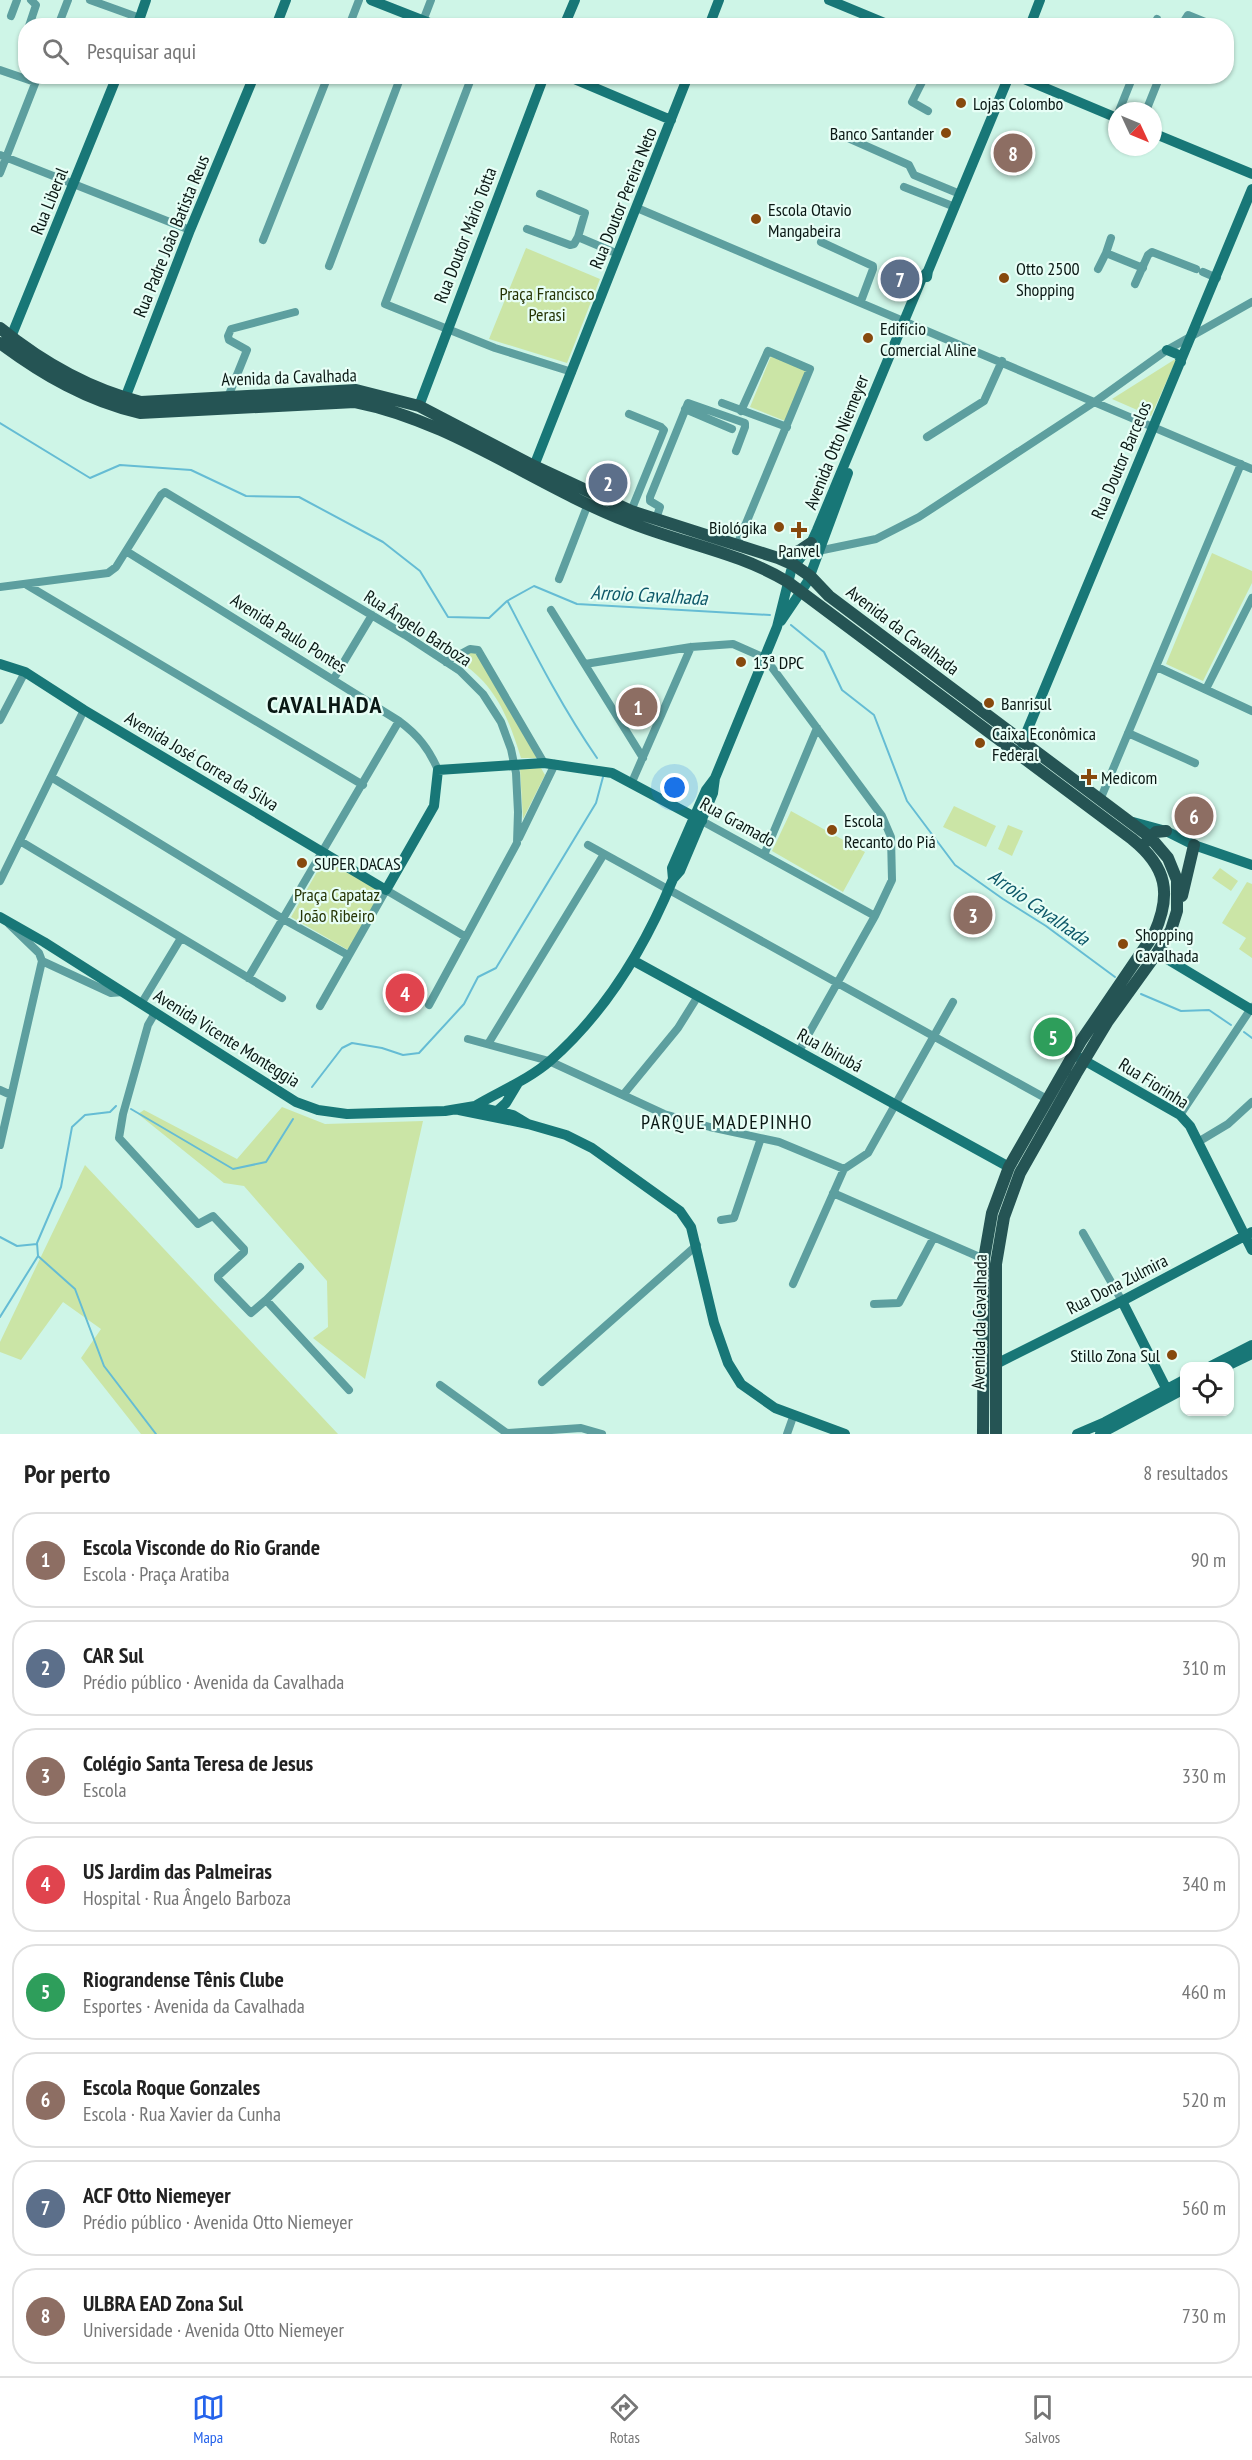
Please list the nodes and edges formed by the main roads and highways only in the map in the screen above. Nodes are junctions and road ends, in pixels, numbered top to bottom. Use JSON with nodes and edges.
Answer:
{"nodes":[{"id":1,"x":0,"y":328,"type":"edge"},
{"id":2,"x":4,"y":339,"type":"edge"},
{"id":3,"x":123,"y":403,"type":"junction"},
{"id":4,"x":375,"y":406,"type":"junction"},
{"id":5,"x":419,"y":406,"type":"junction"},
{"id":6,"x":814,"y":547,"type":"road end"},
{"id":7,"x":778,"y":558,"type":"junction"},
{"id":8,"x":992,"y":734,"type":"junction"},
{"id":9,"x":1022,"y":743,"type":"junction"},
{"id":10,"x":1166,"y":831,"type":"road end"},
{"id":11,"x":1150,"y":837,"type":"junction"},
{"id":12,"x":1194,"y":845,"type":"road end"},
{"id":13,"x":1142,"y":847,"type":"junction"},
{"id":14,"x":1178,"y":912,"type":"junction"},
{"id":15,"x":1163,"y":914,"type":"junction"},
{"id":16,"x":1157,"y":953,"type":"junction"},
{"id":17,"x":1079,"y":1057,"type":"junction"},
{"id":18,"x":986,"y":1434,"type":"edge"}],
"edges":[{"from":1,"to":2,"type":"main road","name":"Avenida da Cavalhada"},
{"from":2,"to":3,"type":"main road","name":"Avenida da Cavalhada"},
{"from":3,"to":4,"type":"main road","name":"Avenida da Cavalhada"},
{"from":3,"to":5,"type":"main road","name":"Avenida da Cavalhada"},
{"from":4,"to":5,"type":"main road"},
{"from":4,"to":8,"type":"main road","name":"Avenida da Cavalhada"},
{"from":5,"to":7,"type":"main road","name":"Avenida da Cavalhada"},
{"from":6,"to":7,"type":"main road"},
{"from":7,"to":9,"type":"main road","name":"Avenida da Cavalhada"},
{"from":8,"to":9,"type":"main road"},
{"from":8,"to":13,"type":"main road","name":"Avenida da Cavalhada"},
{"from":9,"to":11,"type":"main road","name":"Avenida da Cavalhada"},
{"from":10,"to":11,"type":"main road"},
{"from":11,"to":13,"type":"main road"},
{"from":11,"to":14,"type":"main road","name":"Avenida da Cavalhada"},
{"from":12,"to":14,"type":"main road"},
{"from":13,"to":15,"type":"main road","name":"Avenida da Cavalhada"},
{"from":14,"to":16,"type":"main road","name":"Avenida da Cavalhada"},
{"from":15,"to":16,"type":"main road"},
{"from":15,"to":17,"type":"main road","name":"Avenida da Cavalhada"},
{"from":16,"to":17,"type":"main road","name":"Avenida da Cavalhada"},
{"from":17,"to":18,"type":"main road","name":"Avenida da Cavalhada"},
{"from":17,"to":18,"type":"main road","name":"Avenida da Cavalhada"}]}
